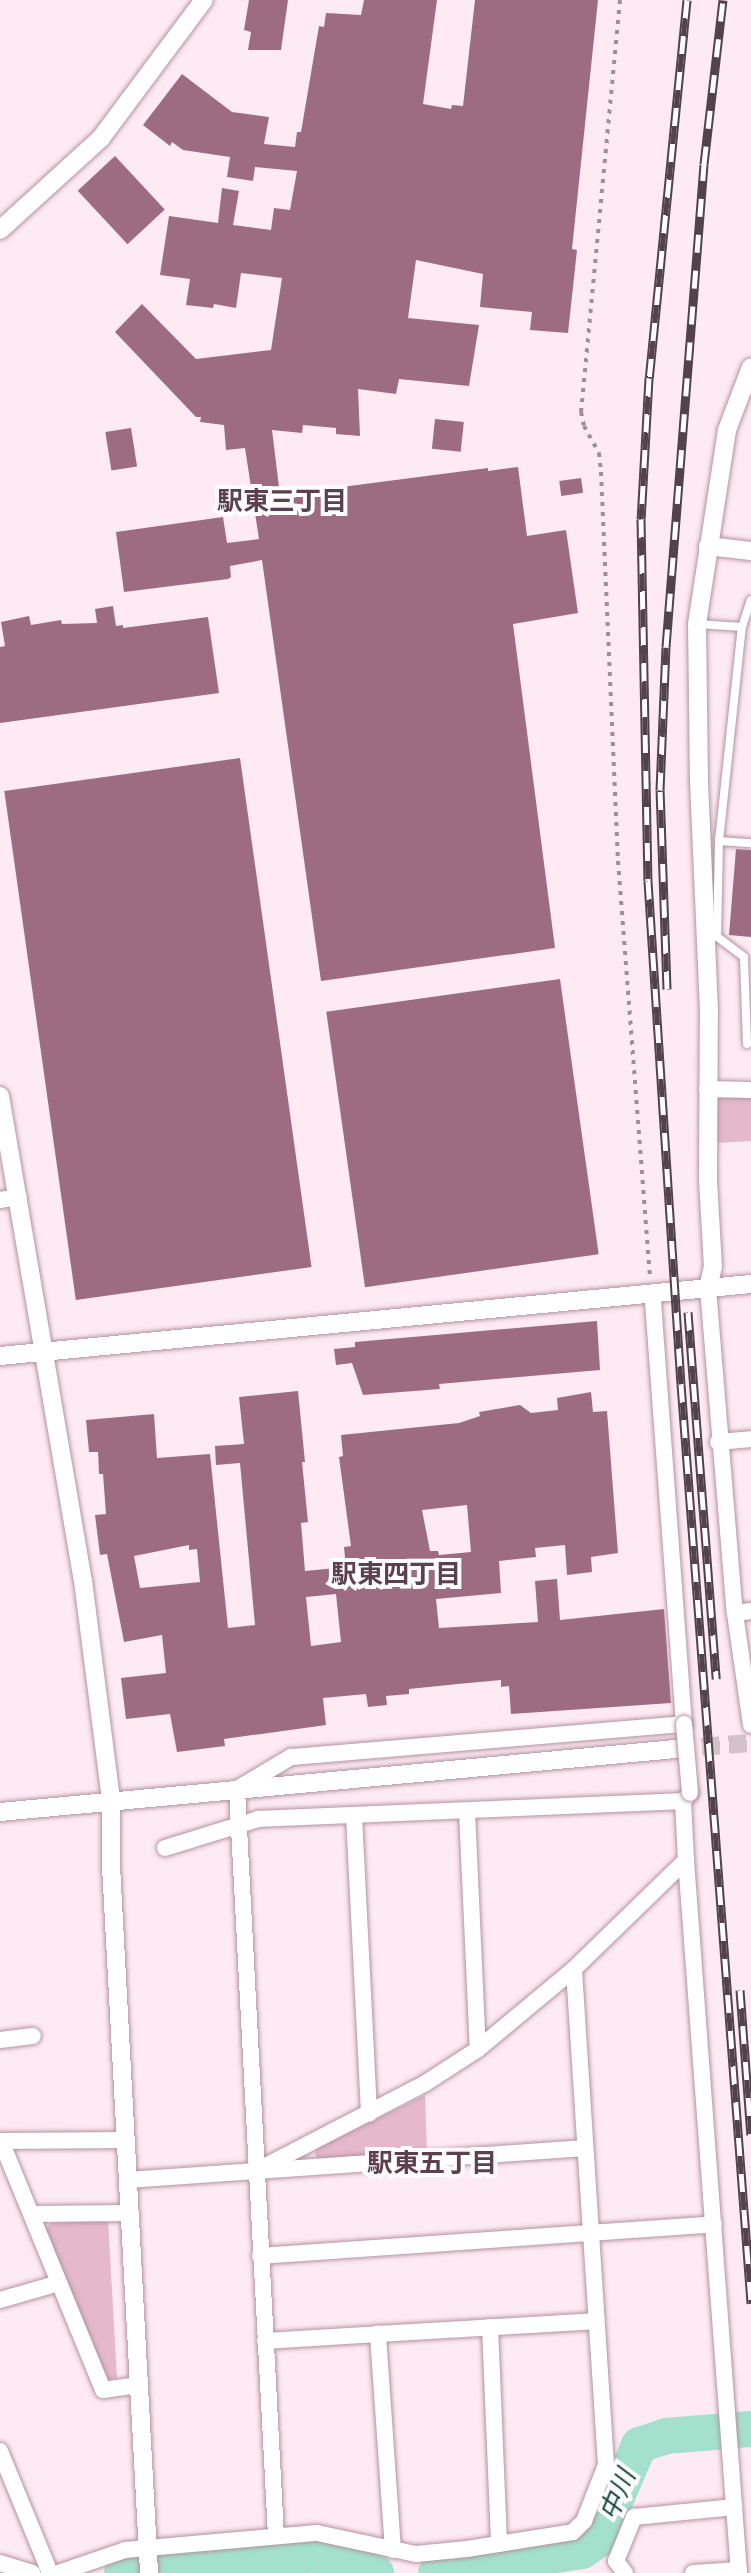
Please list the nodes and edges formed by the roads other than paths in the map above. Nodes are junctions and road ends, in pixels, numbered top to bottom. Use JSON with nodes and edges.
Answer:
{"nodes":[{"id":1,"x":204,"y":0,"type":"edge"},
{"id":2,"x":0,"y":230,"type":"edge"},
{"id":3,"x":751,"y":367,"type":"edge"},
{"id":4,"x":708,"y":546,"type":"junction"},
{"id":5,"x":751,"y":551,"type":"edge"},
{"id":6,"x":751,"y":600,"type":"edge"},
{"id":7,"x":697,"y":624,"type":"junction"},
{"id":8,"x":742,"y":627,"type":"junction"},
{"id":9,"x":719,"y":841,"type":"junction"},
{"id":10,"x":751,"y":843,"type":"edge"},
{"id":11,"x":747,"y":1044,"type":"dead end"},
{"id":12,"x":707,"y":1089,"type":"junction"},
{"id":13,"x":751,"y":1090,"type":"edge"},
{"id":14,"x":0,"y":1096,"type":"edge"},
{"id":15,"x":9,"y":1198,"type":"edge"},
{"id":16,"x":751,"y":1284,"type":"edge"},
{"id":17,"x":708,"y":1288,"type":"junction"},
{"id":18,"x":652,"y":1293,"type":"junction"},
{"id":19,"x":46,"y":1353,"type":"junction"},
{"id":20,"x":0,"y":1356,"type":"edge"},
{"id":21,"x":751,"y":1439,"type":"edge"},
{"id":22,"x":718,"y":1442,"type":"junction"},
{"id":23,"x":743,"y":1612,"type":"edge"},
{"id":24,"x":751,"y":1718,"type":"edge"},
{"id":25,"x":684,"y":1724,"type":"junction"},
{"id":26,"x":751,"y":1725,"type":"edge"},
{"id":27,"x":675,"y":1749,"type":"tunnel mouth"},
{"id":28,"x":237,"y":1789,"type":"junction"},
{"id":29,"x":686,"y":1797,"type":"junction"},
{"id":30,"x":111,"y":1800,"type":"junction"},
{"id":31,"x":467,"y":1811,"type":"junction"},
{"id":32,"x":0,"y":1812,"type":"edge"},
{"id":33,"x":354,"y":1816,"type":"junction"},
{"id":34,"x":240,"y":1825,"type":"junction"},
{"id":35,"x":165,"y":1848,"type":"dead end"},
{"id":36,"x":686,"y":1860,"type":"junction"},
{"id":37,"x":574,"y":1969,"type":"junction"},
{"id":38,"x":33,"y":2036,"type":"dead end"},
{"id":39,"x":0,"y":2040,"type":"edge"},
{"id":40,"x":478,"y":2049,"type":"junction"},
{"id":41,"x":369,"y":2114,"type":"junction"},
{"id":42,"x":126,"y":2140,"type":"junction"},
{"id":43,"x":1,"y":2141,"type":"edge"},
{"id":44,"x":585,"y":2148,"type":"junction"},
{"id":45,"x":256,"y":2171,"type":"junction"},
{"id":46,"x":128,"y":2180,"type":"junction"},
{"id":47,"x":129,"y":2213,"type":"junction"},
{"id":48,"x":32,"y":2214,"type":"junction"},
{"id":49,"x":714,"y":2224,"type":"junction"},
{"id":50,"x":591,"y":2233,"type":"junction"},
{"id":51,"x":260,"y":2256,"type":"junction"},
{"id":52,"x":59,"y":2283,"type":"junction"},
{"id":53,"x":0,"y":2300,"type":"edge"},
{"id":54,"x":595,"y":2321,"type":"junction"},
{"id":55,"x":490,"y":2327,"type":"junction"},
{"id":56,"x":378,"y":2334,"type":"junction"},
{"id":57,"x":265,"y":2341,"type":"junction"},
{"id":58,"x":139,"y":2385,"type":"junction"},
{"id":59,"x":0,"y":2451,"type":"edge"},
{"id":60,"x":735,"y":2507,"type":"junction"},
{"id":61,"x":276,"y":2536,"type":"junction"},
{"id":62,"x":499,"y":2544,"type":"junction"},
{"id":63,"x":148,"y":2547,"type":"junction"},
{"id":64,"x":393,"y":2550,"type":"junction"},
{"id":65,"x":0,"y":2563,"type":"edge"},
{"id":66,"x":739,"y":2571,"type":"edge"},
{"id":67,"x":32,"y":2573,"type":"edge"},
{"id":68,"x":50,"y":2573,"type":"edge"},
{"id":69,"x":58,"y":2573,"type":"edge"},
{"id":70,"x":149,"y":2573,"type":"edge"},
{"id":71,"x":625,"y":2573,"type":"edge"},
{"id":72,"x":693,"y":2573,"type":"edge"}],
"edges":[{"from":1,"to":2,"type":"street"},
{"from":3,"to":4,"type":"street"},
{"from":4,"to":5,"type":"street"},
{"from":4,"to":7,"type":"street"},
{"from":6,"to":8,"type":"lane"},
{"from":7,"to":8,"type":"lane"},
{"from":7,"to":12,"type":"street"},
{"from":8,"to":9,"type":"lane"},
{"from":9,"to":10,"type":"lane"},
{"from":9,"to":11,"type":"lane"},
{"from":12,"to":13,"type":"street"},
{"from":12,"to":17,"type":"street"},
{"from":14,"to":15,"type":"street"},
{"from":15,"to":19,"type":"street"},
{"from":16,"to":17,"type":"street"},
{"from":17,"to":18,"type":"street"},
{"from":17,"to":22,"type":"street"},
{"from":18,"to":19,"type":"street"},
{"from":18,"to":25,"type":"street"},
{"from":19,"to":20,"type":"street"},
{"from":19,"to":30,"type":"street"},
{"from":21,"to":22,"type":"street"},
{"from":22,"to":23,"type":"street"},
{"from":23,"to":24,"type":"street"},
{"from":24,"to":26,"type":"street"},
{"from":25,"to":28,"type":"street"},
{"from":25,"to":29,"type":"street","bridge":true},
{"from":27,"to":28,"type":"street"},
{"from":28,"to":30,"type":"street"},
{"from":28,"to":34,"type":"street"},
{"from":29,"to":31,"type":"street"},
{"from":29,"to":36,"type":"street"},
{"from":30,"to":32,"type":"street"},
{"from":30,"to":42,"type":"street"},
{"from":31,"to":33,"type":"street"},
{"from":31,"to":40,"type":"street"},
{"from":33,"to":34,"type":"street"},
{"from":33,"to":41,"type":"street"},
{"from":34,"to":35,"type":"street"},
{"from":34,"to":45,"type":"street"},
{"from":36,"to":37,"type":"street"},
{"from":36,"to":49,"type":"street"},
{"from":37,"to":40,"type":"street"},
{"from":37,"to":44,"type":"street"},
{"from":38,"to":39,"type":"street"},
{"from":40,"to":41,"type":"street"},
{"from":41,"to":45,"type":"street"},
{"from":42,"to":43,"type":"street"},
{"from":42,"to":46,"type":"street"},
{"from":43,"to":48,"type":"street"},
{"from":44,"to":45,"type":"street"},
{"from":44,"to":50,"type":"street"},
{"from":45,"to":46,"type":"street"},
{"from":45,"to":51,"type":"street"},
{"from":46,"to":47,"type":"street"},
{"from":47,"to":48,"type":"street"},
{"from":47,"to":58,"type":"street"},
{"from":48,"to":52,"type":"street"},
{"from":49,"to":50,"type":"street"},
{"from":49,"to":60,"type":"street"},
{"from":50,"to":51,"type":"street"},
{"from":50,"to":54,"type":"street"},
{"from":51,"to":57,"type":"street"},
{"from":52,"to":53,"type":"street"},
{"from":52,"to":58,"type":"street"},
{"from":54,"to":55,"type":"street"},
{"from":54,"to":62,"type":"street"},
{"from":55,"to":56,"type":"street"},
{"from":55,"to":62,"type":"street"},
{"from":56,"to":57,"type":"street"},
{"from":56,"to":64,"type":"street"},
{"from":57,"to":61,"type":"street"},
{"from":58,"to":63,"type":"street"},
{"from":59,"to":68,"type":"street"},
{"from":60,"to":66,"type":"street"},
{"from":60,"to":71,"type":"street"},
{"from":61,"to":63,"type":"street"},
{"from":61,"to":64,"type":"street"},
{"from":62,"to":64,"type":"street"},
{"from":63,"to":69,"type":"street"},
{"from":63,"to":70,"type":"street"},
{"from":65,"to":67,"type":"street"},
{"from":66,"to":72,"type":"street"}]}
